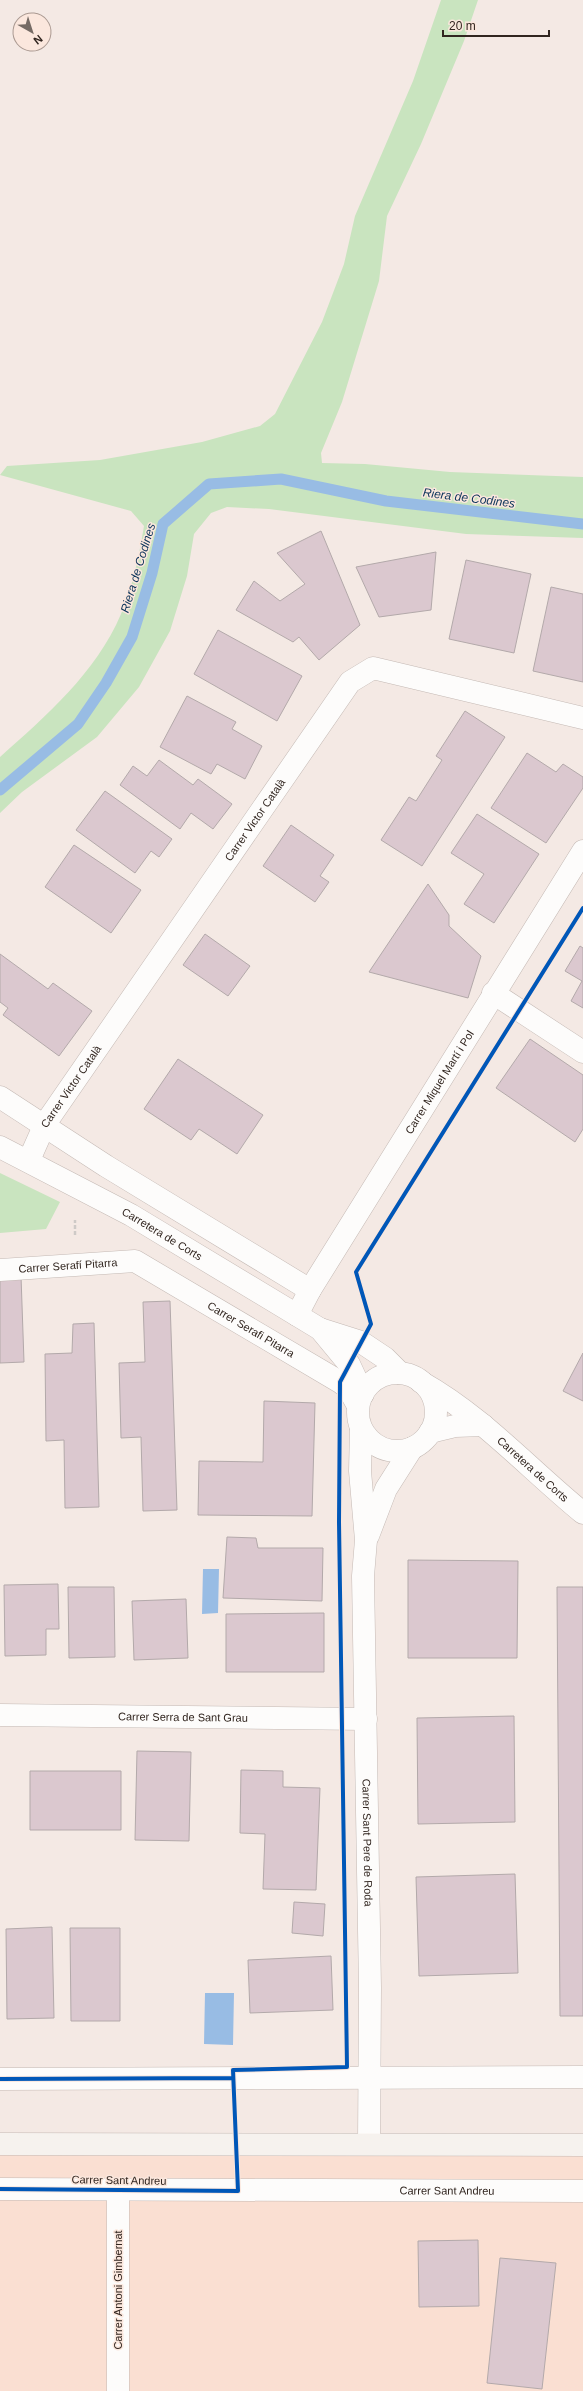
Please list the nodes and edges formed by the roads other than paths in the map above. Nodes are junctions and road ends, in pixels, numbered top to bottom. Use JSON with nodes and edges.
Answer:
{"nodes":[{"id":1,"x":583,"y":718,"type":"edge"},
{"id":2,"x":583,"y":851,"type":"edge"},
{"id":3,"x":493,"y":993,"type":"junction"},
{"id":4,"x":583,"y":1052,"type":"edge"},
{"id":5,"x":0,"y":1097,"type":"edge"},
{"id":6,"x":45,"y":1124,"type":"junction"},
{"id":7,"x":0,"y":1147,"type":"edge"},
{"id":8,"x":29,"y":1160,"type":"junction"},
{"id":9,"x":135,"y":1261,"type":"joint"},
{"id":10,"x":0,"y":1270,"type":"edge"},
{"id":11,"x":310,"y":1290,"type":"junction"},
{"id":12,"x":297,"y":1315,"type":"junction"},
{"id":13,"x":320,"y":1329,"type":"junction"},
{"id":14,"x":400,"y":1373,"type":"junction"},
{"id":15,"x":421,"y":1382,"type":"junction"},
{"id":16,"x":361,"y":1400,"type":"junction"},
{"id":17,"x":483,"y":1425,"type":"junction"},
{"id":18,"x":361,"y":1429,"type":"junction"},
{"id":19,"x":430,"y":1432,"type":"junction"},
{"id":20,"x":412,"y":1448,"type":"junction"},
{"id":21,"x":583,"y":1513,"type":"edge"},
{"id":22,"x":366,"y":1540,"type":"junction"},
{"id":23,"x":0,"y":1715,"type":"edge"},
{"id":24,"x":366,"y":1719,"type":"junction"},
{"id":25,"x":583,"y":2077,"type":"edge"},
{"id":26,"x":368,"y":2078,"type":"junction"},
{"id":27,"x":0,"y":2079,"type":"edge"},
{"id":28,"x":0,"y":2144,"type":"edge"},
{"id":29,"x":369,"y":2144,"type":"junction"},
{"id":30,"x":583,"y":2145,"type":"edge"},
{"id":31,"x":0,"y":2189,"type":"edge"},
{"id":32,"x":118,"y":2189,"type":"junction"},
{"id":33,"x":583,"y":2191,"type":"edge"},
{"id":34,"x":118,"y":2391,"type":"edge"}],
"edges":[{"from":1,"to":6,"type":"street","name":"Carrer Victor Català"},
{"from":2,"to":3,"type":"street","name":"Carrer Miquel Martí i Pol"},
{"from":3,"to":4,"type":"street"},
{"from":3,"to":11,"type":"street","name":"Carrer Miquel Martí i Pol"},
{"from":5,"to":6,"type":"street"},
{"from":6,"to":8,"type":"street","name":"Carrer Victor Català"},
{"from":6,"to":11,"type":"street"},
{"from":7,"to":8,"type":"street","name":"Carretera de Corts"},
{"from":8,"to":12,"type":"street","name":"Carretera de Corts"},
{"from":9,"to":10,"type":"street","name":"Carrer Serafí Pitarra"},
{"from":9,"to":16,"type":"street","name":"Carrer Serafi Pitarra"},
{"from":11,"to":12,"type":"street","name":"Carrer Miquel Martí i Pol"},
{"from":12,"to":13,"type":"street","name":"Carretera de Corts"},
{"from":13,"to":14,"type":"street","name":"Carretera de Corts"},
{"from":13,"to":16,"type":"street","name":"Carretera de Corts"},
{"from":14,"to":15,"type":"street"},
{"from":14,"to":16,"type":"street"},
{"from":15,"to":17,"type":"street","name":"Carretera de Corts"},
{"from":15,"to":19,"type":"street"},
{"from":16,"to":18,"type":"street"},
{"from":17,"to":19,"type":"street"},
{"from":17,"to":21,"type":"street","name":"Carretera de Corts"},
{"from":18,"to":20,"type":"street"},
{"from":18,"to":22,"type":"street","name":"Carrer Sant Pere de Roda"},
{"from":19,"to":20,"type":"street"},
{"from":20,"to":22,"type":"street","name":"Carrer Sant Pere de Roda"},
{"from":22,"to":24,"type":"street","name":"Carrer Sant Pere de Roda"},
{"from":23,"to":24,"type":"street","name":"Carrer Serra de Sant Grau"},
{"from":24,"to":26,"type":"street","name":"Carrer Sant Pere de Roda"},
{"from":25,"to":26,"type":"street"},
{"from":26,"to":27,"type":"street"},
{"from":26,"to":29,"type":"street","name":"Carrer Sant Pere de Roda"},
{"from":28,"to":29,"type":"main road"},
{"from":29,"to":30,"type":"main road"},
{"from":31,"to":32,"type":"street","name":"Carrer Sant Andreu"},
{"from":32,"to":33,"type":"street","name":"Carrer Sant Andreu"},
{"from":32,"to":34,"type":"street","name":"Carrer Antoni Gimbernat"}]}
